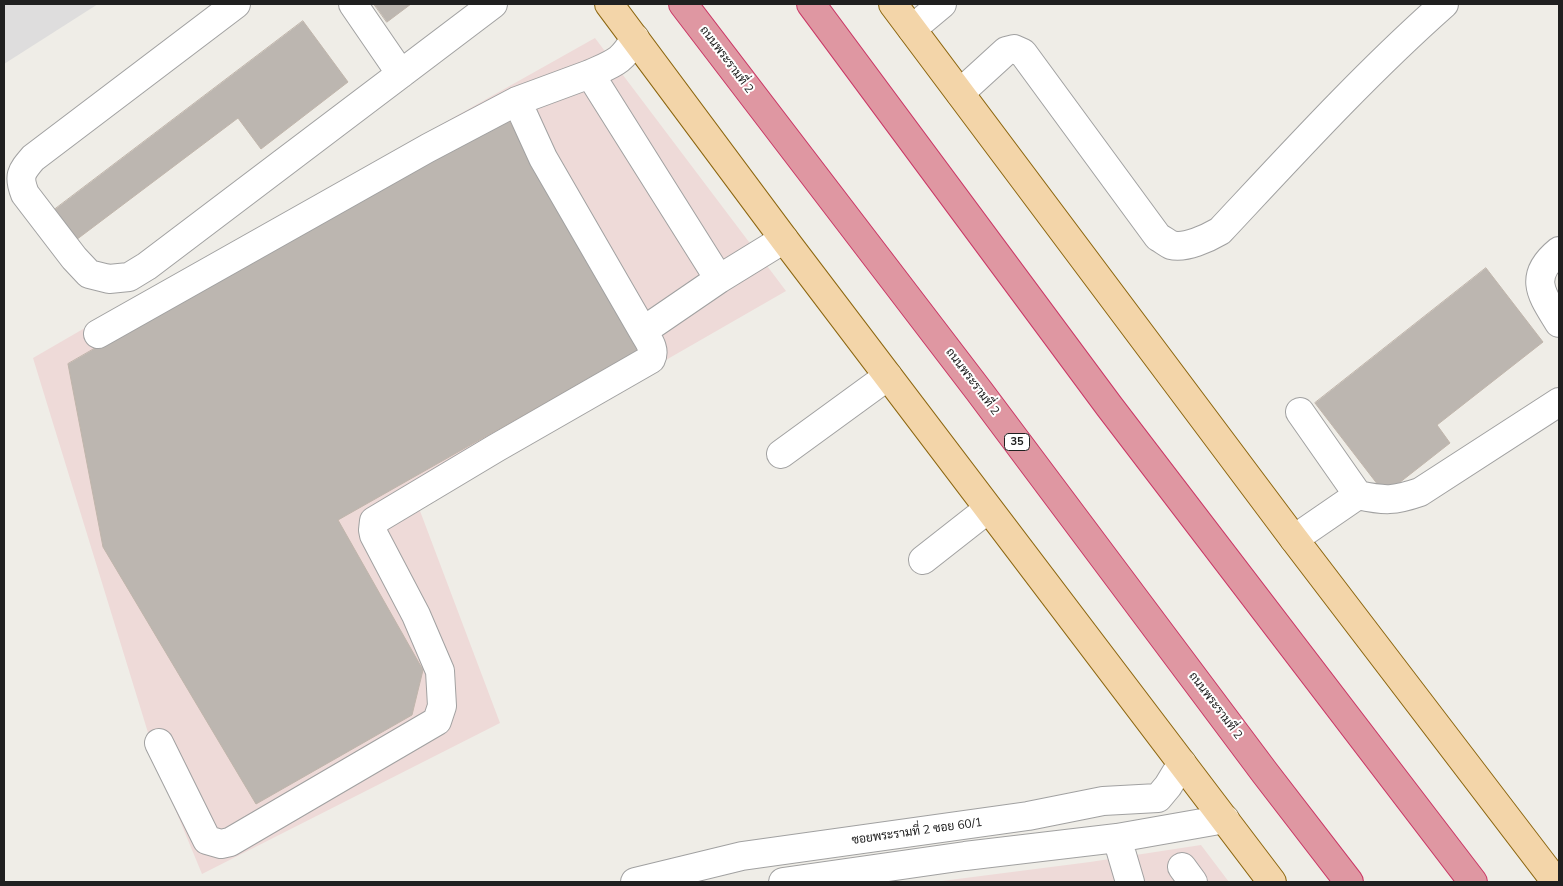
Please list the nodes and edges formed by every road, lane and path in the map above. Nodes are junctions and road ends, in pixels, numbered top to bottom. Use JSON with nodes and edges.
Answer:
{"nodes":[{"id":1,"x":236,"y":4,"type":"edge"},
{"id":2,"x":353,"y":4,"type":"edge"},
{"id":3,"x":494,"y":4,"type":"edge"},
{"id":4,"x":610,"y":4,"type":"edge"},
{"id":5,"x":683,"y":4,"type":"edge"},
{"id":6,"x":811,"y":4,"type":"edge"},
{"id":7,"x":893,"y":4,"type":"edge"},
{"id":8,"x":942,"y":4,"type":"edge"},
{"id":9,"x":1444,"y":4,"type":"edge"},
{"id":10,"x":912,"y":29,"type":"junction"},
{"id":11,"x":635,"y":38,"type":"junction"},
{"id":12,"x":401,"y":74,"type":"junction"},
{"id":13,"x":590,"y":74,"type":"junction"},
{"id":14,"x":960,"y":93,"type":"junction"},
{"id":15,"x":518,"y":101,"type":"junction"},
{"id":16,"x":784,"y":239,"type":"junction"},
{"id":17,"x":1559,"y":251,"type":"edge"},
{"id":18,"x":719,"y":279,"type":"junction"},
{"id":19,"x":1559,"y":323,"type":"edge"},
{"id":20,"x":643,"y":331,"type":"junction"},
{"id":21,"x":98,"y":334,"type":"dead end"},
{"id":22,"x":888,"y":376,"type":"junction"},
{"id":23,"x":1559,"y":402,"type":"edge"},
{"id":24,"x":1300,"y":412,"type":"dead end"},
{"id":25,"x":781,"y":454,"type":"dead end"},
{"id":26,"x":1358,"y":494,"type":"junction"},
{"id":27,"x":988,"y":509,"type":"junction"},
{"id":28,"x":1294,"y":539,"type":"junction"},
{"id":29,"x":923,"y":560,"type":"dead end"},
{"id":30,"x":159,"y":743,"type":"dead end"},
{"id":31,"x":1182,"y":764,"type":"junction"},
{"id":32,"x":1225,"y":819,"type":"junction"},
{"id":33,"x":1117,"y":838,"type":"junction"},
{"id":34,"x":636,"y":882,"type":"edge"},
{"id":35,"x":783,"y":882,"type":"edge"},
{"id":36,"x":1130,"y":882,"type":"edge"},
{"id":37,"x":1272,"y":882,"type":"edge"},
{"id":38,"x":1349,"y":882,"type":"edge"},
{"id":39,"x":1473,"y":882,"type":"edge"},
{"id":40,"x":1556,"y":882,"type":"edge"}],
"edges":[{"from":1,"to":12,"type":"street"},
{"from":2,"to":12,"type":"street"},
{"from":3,"to":12,"type":"street"},
{"from":4,"to":11,"type":"main road"},
{"from":5,"to":38,"type":"highway","name":"ถนนพระรามที่ 2","number":"35"},
{"from":6,"to":39,"type":"highway"},
{"from":7,"to":10,"type":"main road"},
{"from":8,"to":10,"type":"street"},
{"from":9,"to":14,"type":"street"},
{"from":10,"to":14,"type":"main road"},
{"from":11,"to":13,"type":"street"},
{"from":11,"to":16,"type":"main road"},
{"from":13,"to":15,"type":"street"},
{"from":13,"to":18,"type":"street"},
{"from":14,"to":28,"type":"main road"},
{"from":15,"to":20,"type":"street"},
{"from":15,"to":21,"type":"street"},
{"from":16,"to":18,"type":"street"},
{"from":16,"to":22,"type":"main road"},
{"from":17,"to":19,"type":"street"},
{"from":18,"to":20,"type":"street"},
{"from":20,"to":30,"type":"street"},
{"from":22,"to":25,"type":"street"},
{"from":22,"to":27,"type":"main road"},
{"from":23,"to":26,"type":"street"},
{"from":24,"to":26,"type":"street"},
{"from":26,"to":28,"type":"street"},
{"from":27,"to":29,"type":"street"},
{"from":27,"to":31,"type":"main road"},
{"from":28,"to":40,"type":"main road"},
{"from":31,"to":32,"type":"main road"},
{"from":31,"to":34,"type":"street","name":"ซอยพระรามที่ 2 ซอย 60/1"},
{"from":32,"to":33,"type":"street"},
{"from":32,"to":37,"type":"main road"},
{"from":33,"to":35,"type":"street"},
{"from":33,"to":36,"type":"street"}]}
